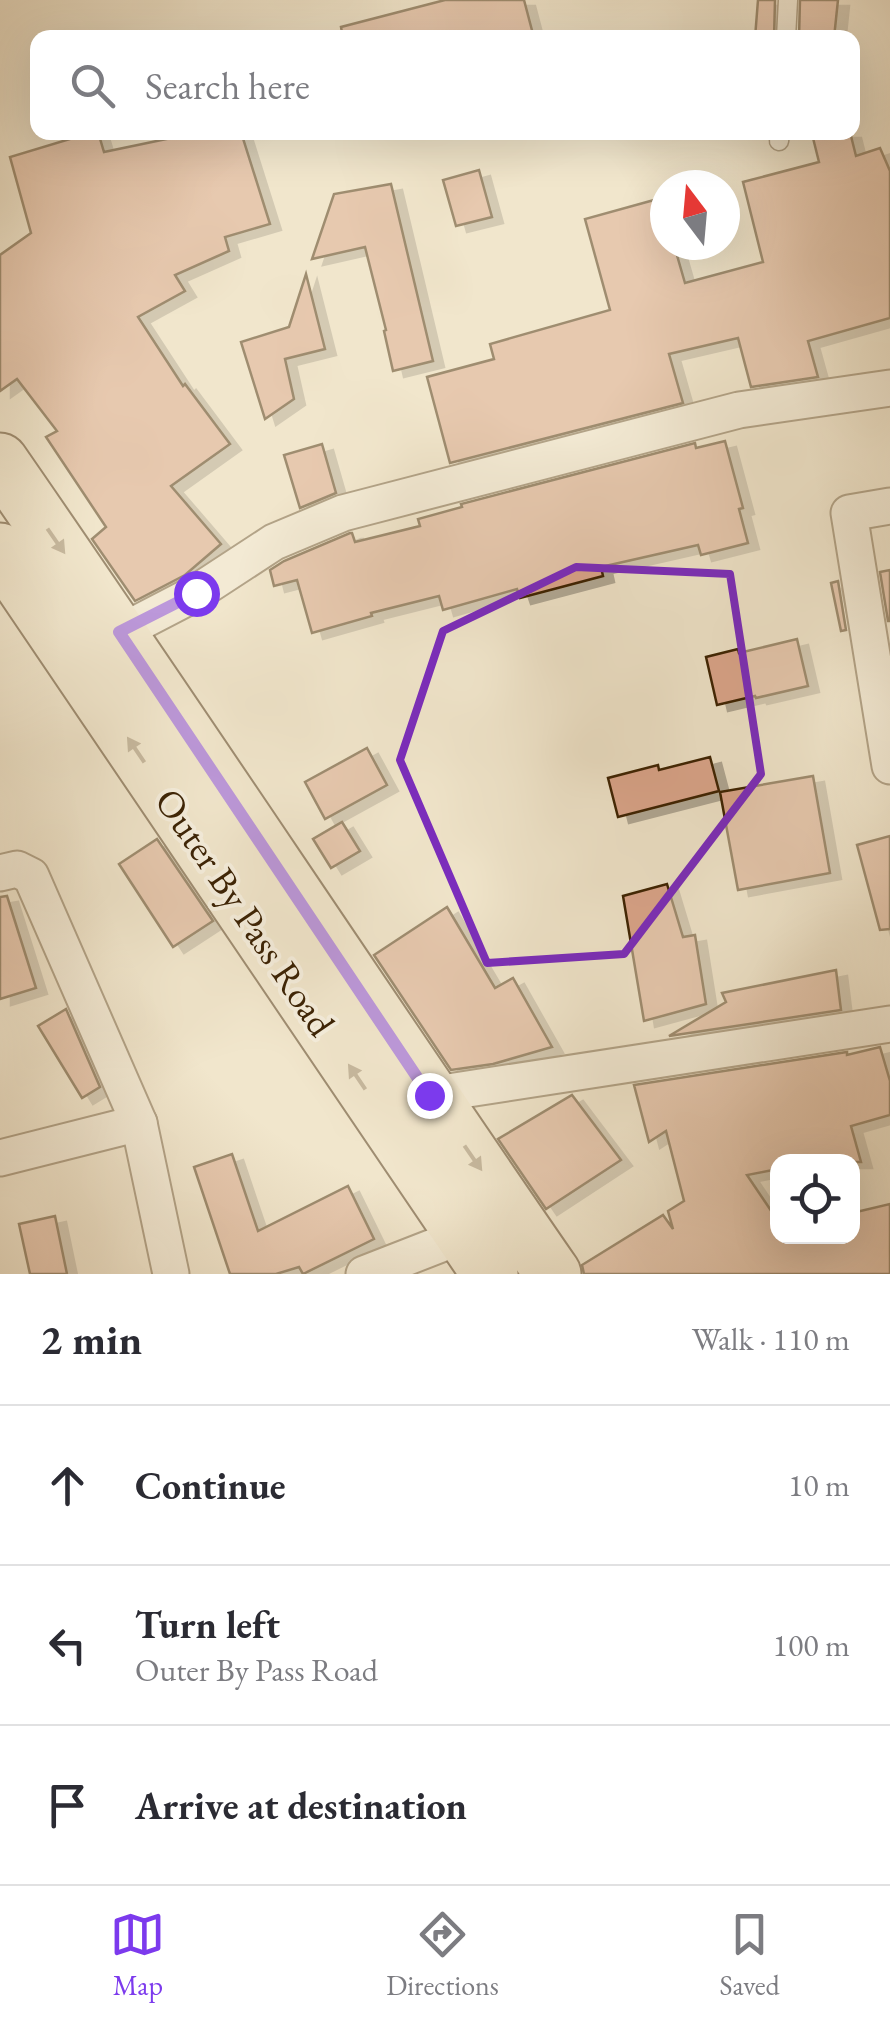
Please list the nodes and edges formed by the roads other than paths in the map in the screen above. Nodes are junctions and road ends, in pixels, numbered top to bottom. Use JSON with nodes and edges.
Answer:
{"nodes":[{"id":1,"x":788,"y":0,"type":"edge"},
{"id":2,"x":786,"y":30,"type":"edge"},
{"id":3,"x":890,"y":388,"type":"edge"},
{"id":4,"x":0,"y":461,"type":"edge"},
{"id":5,"x":890,"y":506,"type":"edge"},
{"id":6,"x":0,"y":550,"type":"edge"},
{"id":7,"x":119,"y":632,"type":"junction"},
{"id":8,"x":890,"y":766,"type":"edge"},
{"id":9,"x":0,"y":873,"type":"edge"},
{"id":10,"x":890,"y":1024,"type":"edge"},
{"id":11,"x":429,"y":1095,"type":"junction"},
{"id":12,"x":139,"y":1124,"type":"junction"},
{"id":13,"x":0,"y":1158,"type":"edge"},
{"id":14,"x":477,"y":1254,"type":"edge"},
{"id":15,"x":172,"y":1274,"type":"edge"},
{"id":16,"x":364,"y":1274,"type":"edge"},
{"id":17,"x":553,"y":1274,"type":"edge"}],
"edges":[{"from":1,"to":2,"type":"lane"},
{"from":3,"to":7,"type":"street"},
{"from":4,"to":7,"type":"main road","name":"Outer By Pass Road","one_way":true},
{"from":5,"to":8,"type":"street"},
{"from":14,"to":6,"type":"main road","name":"Outer By Pass Road","one_way":true},
{"from":7,"to":11,"type":"main road","name":"Outer By Pass Road"},
{"from":9,"to":12,"type":"street"},
{"from":10,"to":11,"type":"street"},
{"from":11,"to":17,"type":"main road","name":"Outer By Pass Road","one_way":true},
{"from":12,"to":13,"type":"street"},
{"from":12,"to":15,"type":"street"},
{"from":14,"to":16,"type":"street"}]}
